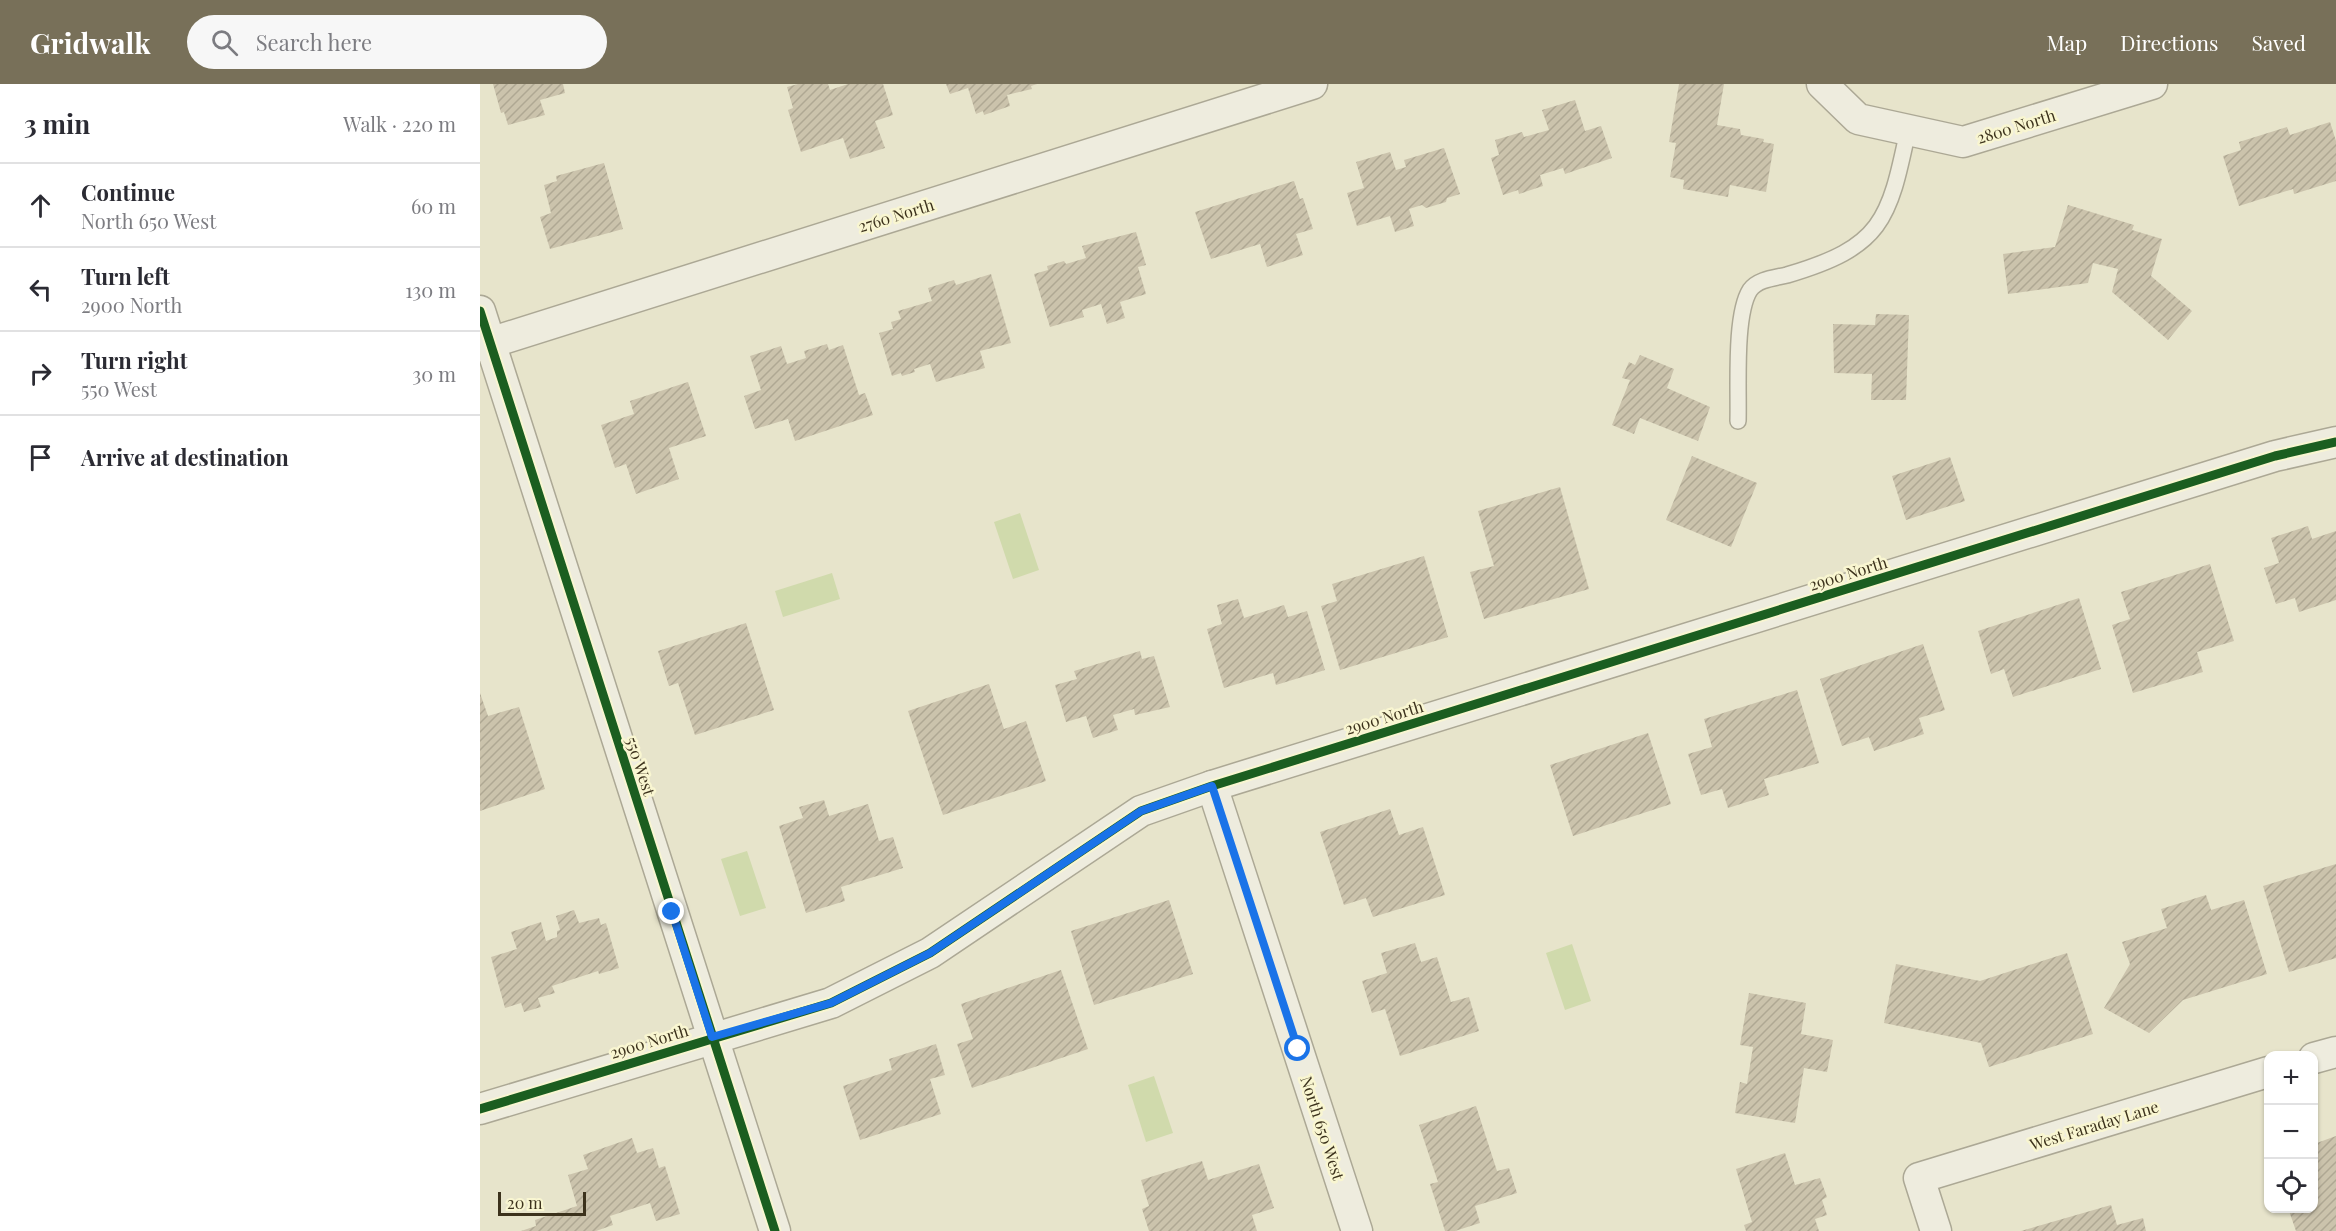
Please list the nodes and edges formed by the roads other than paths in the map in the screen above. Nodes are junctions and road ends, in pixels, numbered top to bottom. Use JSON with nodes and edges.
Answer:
{"nodes":[{"id":1,"x":1312,"y":84,"type":"edge"},
{"id":2,"x":1822,"y":84,"type":"edge"},
{"id":3,"x":2152,"y":84,"type":"edge"},
{"id":4,"x":1908,"y":130,"type":"junction"},
{"id":5,"x":480,"y":311,"type":"edge"},
{"id":6,"x":485,"y":344,"type":"edge"},
{"id":7,"x":1738,"y":421,"type":"dead end"},
{"id":8,"x":2336,"y":442,"type":"edge"},
{"id":9,"x":1212,"y":786,"type":"junction"},
{"id":10,"x":712,"y":1037,"type":"junction"},
{"id":11,"x":2336,"y":1052,"type":"edge"},
{"id":12,"x":2318,"y":1057,"type":"edge"},
{"id":13,"x":2264,"y":1073,"type":"edge"},
{"id":14,"x":480,"y":1109,"type":"edge"},
{"id":15,"x":775,"y":1231,"type":"edge"},
{"id":16,"x":1357,"y":1231,"type":"edge"},
{"id":17,"x":1936,"y":1231,"type":"edge"}],
"edges":[{"from":1,"to":6,"type":"street","name":"2760 North"},
{"from":2,"to":4,"type":"street","name":"2800 North"},
{"from":3,"to":4,"type":"street","name":"2800 North"},
{"from":4,"to":7,"type":"lane"},
{"from":5,"to":6,"type":"street","name":"550 West"},
{"from":6,"to":10,"type":"street","name":"550 West"},
{"from":8,"to":9,"type":"street","name":"2900 North"},
{"from":9,"to":10,"type":"street","name":"2900 North"},
{"from":9,"to":16,"type":"street","name":"North 650 West"},
{"from":10,"to":14,"type":"street","name":"2900 North"},
{"from":10,"to":15,"type":"street","name":"550 West"},
{"from":11,"to":12,"type":"street"},
{"from":13,"to":17,"type":"street","name":"West Faraday Lane"}]}
